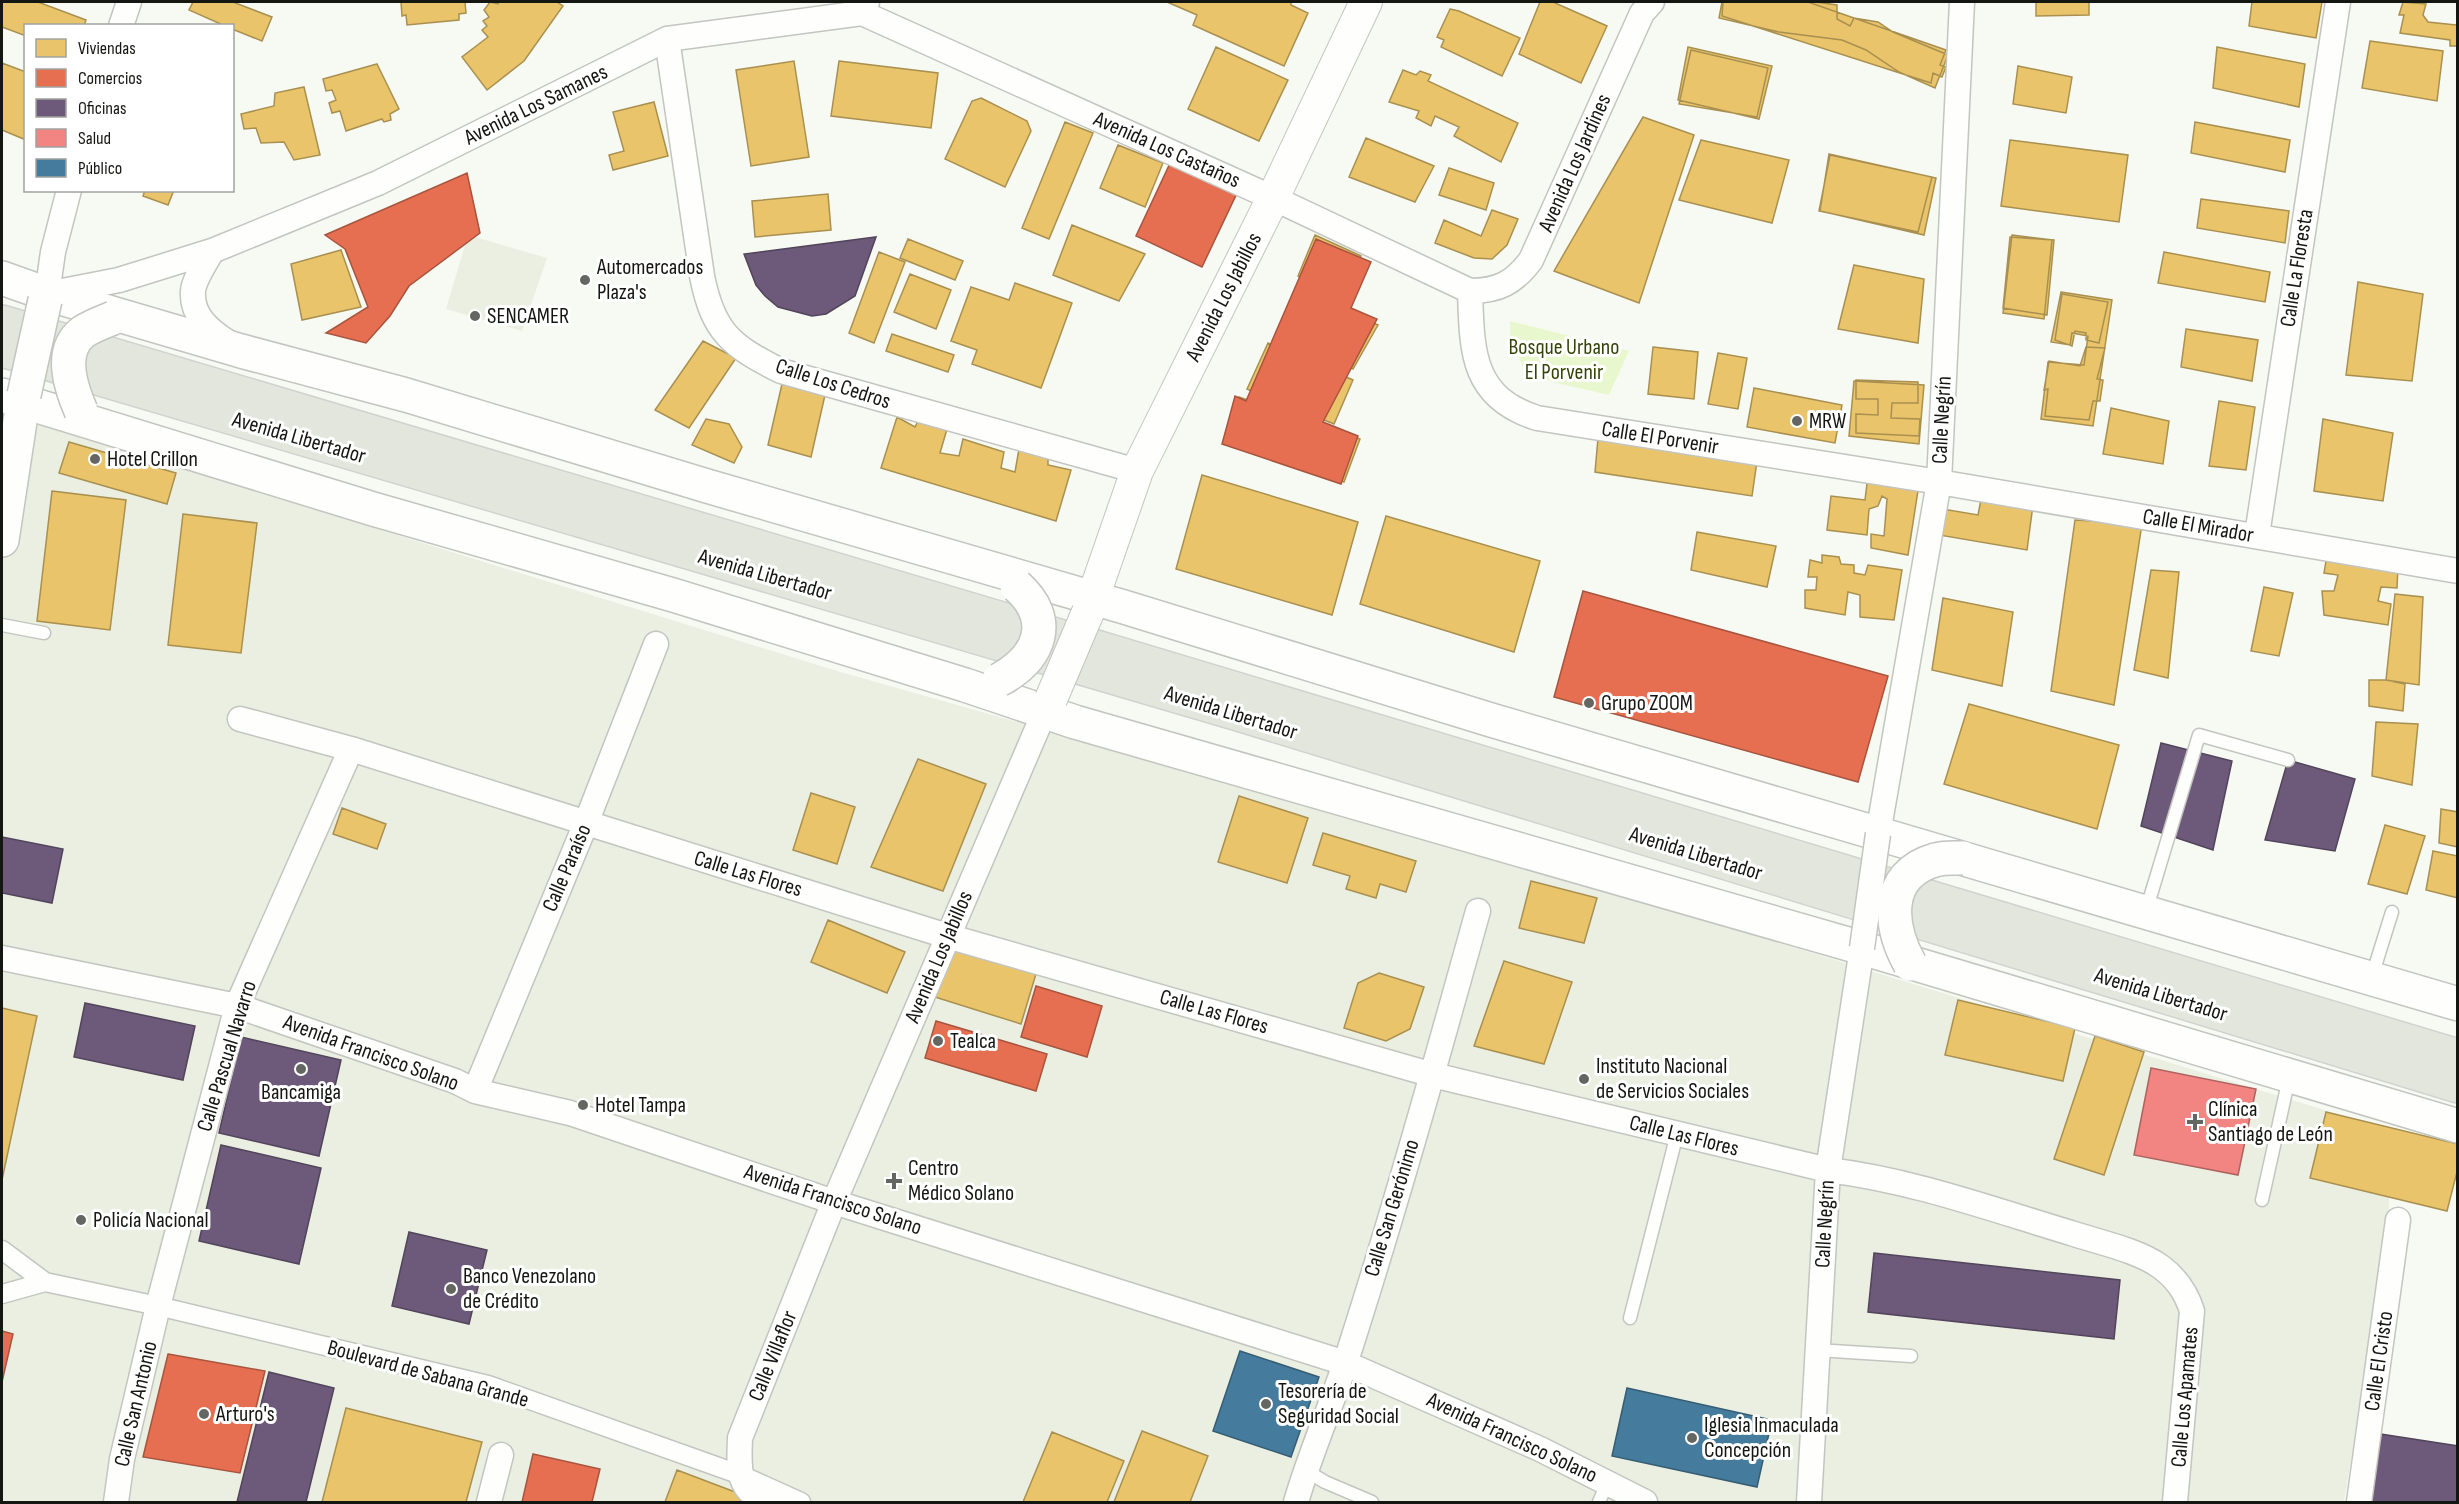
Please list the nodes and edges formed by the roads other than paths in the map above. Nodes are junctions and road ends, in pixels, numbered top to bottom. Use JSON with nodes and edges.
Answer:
{"nodes":[{"id":1,"x":129,"y":2,"type":"edge"},
{"id":2,"x":1366,"y":2,"type":"edge"},
{"id":3,"x":1652,"y":2,"type":"edge"},
{"id":4,"x":1962,"y":2,"type":"edge"},
{"id":5,"x":2338,"y":2,"type":"edge"},
{"id":6,"x":864,"y":7,"type":"edge"},
{"id":7,"x":122,"y":24,"type":"edge"},
{"id":8,"x":666,"y":39,"type":"junction"},
{"id":9,"x":68,"y":192,"type":"edge"},
{"id":10,"x":1273,"y":198,"type":"junction"},
{"id":11,"x":212,"y":252,"type":"junction"},
{"id":12,"x":2,"y":278,"type":"edge"},
{"id":13,"x":1470,"y":291,"type":"junction"},
{"id":14,"x":46,"y":297,"type":"junction"},
{"id":15,"x":118,"y":316,"type":"junction"},
{"id":16,"x":2,"y":322,"type":"edge"},
{"id":17,"x":2,"y":350,"type":"edge"},
{"id":18,"x":242,"y":351,"type":"junction"},
{"id":19,"x":16,"y":398,"type":"edge"},
{"id":20,"x":83,"y":416,"type":"junction"},
{"id":21,"x":1137,"y":471,"type":"junction"},
{"id":22,"x":1939,"y":482,"type":"junction"},
{"id":23,"x":2257,"y":535,"type":"junction"},
{"id":24,"x":2,"y":540,"type":"edge"},
{"id":25,"x":2457,"y":571,"type":"edge"},
{"id":26,"x":1006,"y":578,"type":"junction"},
{"id":27,"x":1091,"y":605,"type":"junction"},
{"id":28,"x":2,"y":625,"type":"edge"},
{"id":29,"x":44,"y":633,"type":"dead end"},
{"id":30,"x":656,"y":644,"type":"dead end"},
{"id":31,"x":966,"y":685,"type":"junction"},
{"id":32,"x":1047,"y":706,"type":"junction"},
{"id":33,"x":240,"y":719,"type":"dead end"},
{"id":34,"x":351,"y":749,"type":"junction"},
{"id":35,"x":2288,"y":760,"type":"dead end"},
{"id":36,"x":586,"y":823,"type":"junction"},
{"id":37,"x":1878,"y":834,"type":"junction"},
{"id":38,"x":1963,"y":858,"type":"junction"},
{"id":39,"x":1478,"y":911,"type":"dead end"},
{"id":40,"x":2392,"y":912,"type":"dead end"},
{"id":41,"x":2146,"y":913,"type":"junction"},
{"id":42,"x":947,"y":936,"type":"junction"},
{"id":43,"x":1862,"y":948,"type":"junction"},
{"id":44,"x":2,"y":958,"type":"edge"},
{"id":45,"x":1910,"y":964,"type":"junction"},
{"id":46,"x":2372,"y":978,"type":"junction"},
{"id":47,"x":2457,"y":1004,"type":"edge"},
{"id":48,"x":237,"y":1006,"type":"junction"},
{"id":49,"x":2457,"y":1056,"type":"edge"},
{"id":50,"x":1433,"y":1075,"type":"junction"},
{"id":51,"x":2290,"y":1076,"type":"junction"},
{"id":52,"x":2457,"y":1086,"type":"edge"},
{"id":53,"x":475,"y":1091,"type":"junction"},
{"id":54,"x":2457,"y":1126,"type":"edge"},
{"id":55,"x":1677,"y":1134,"type":"junction"},
{"id":56,"x":1828,"y":1170,"type":"junction"},
{"id":57,"x":2262,"y":1200,"type":"dead end"},
{"id":58,"x":834,"y":1202,"type":"junction"},
{"id":59,"x":2398,"y":1220,"type":"dead end"},
{"id":60,"x":2,"y":1250,"type":"edge"},
{"id":61,"x":45,"y":1282,"type":"junction"},
{"id":62,"x":2186,"y":1293,"type":"joint"},
{"id":63,"x":2,"y":1294,"type":"edge"},
{"id":64,"x":158,"y":1306,"type":"junction"},
{"id":65,"x":1630,"y":1318,"type":"dead end"},
{"id":66,"x":1817,"y":1350,"type":"junction"},
{"id":67,"x":1911,"y":1356,"type":"dead end"},
{"id":68,"x":1345,"y":1363,"type":"junction"},
{"id":69,"x":501,"y":1455,"type":"dead end"},
{"id":70,"x":1305,"y":1470,"type":"junction"},
{"id":71,"x":741,"y":1475,"type":"junction"},
{"id":72,"x":1603,"y":1493,"type":"edge"},
{"id":73,"x":1637,"y":1500,"type":"edge"},
{"id":74,"x":759,"y":1501,"type":"edge"},
{"id":75,"x":116,"y":1503,"type":"edge"},
{"id":76,"x":489,"y":1503,"type":"edge"},
{"id":77,"x":801,"y":1503,"type":"edge"},
{"id":78,"x":1296,"y":1503,"type":"edge"},
{"id":79,"x":1372,"y":1503,"type":"edge"},
{"id":80,"x":1809,"y":1503,"type":"edge"},
{"id":81,"x":2175,"y":1503,"type":"edge"},
{"id":82,"x":2359,"y":1503,"type":"edge"}],
"edges":[{"from":1,"to":7,"type":"street"},
{"from":2,"to":10,"type":"street","name":"Avenida Los Jabillos"},
{"from":3,"to":13,"type":"street","name":"Avenida Los Jardines"},
{"from":4,"to":22,"type":"street","name":"Calle Negrín"},
{"from":5,"to":23,"type":"street","name":"Calle La Floresta"},
{"from":6,"to":8,"type":"street","name":"Avenida Los Samanes"},
{"from":6,"to":10,"type":"street","name":"Avenida Los Castaños"},
{"from":8,"to":11,"type":"street","name":"Avenida Los Samanes"},
{"from":8,"to":21,"type":"street","name":"Calle Los Cedros"},
{"from":9,"to":14,"type":"street"},
{"from":10,"to":13,"type":"street","name":"Avenida Los Castaños"},
{"from":10,"to":21,"type":"street","name":"Avenida Los Jabillos"},
{"from":11,"to":14,"type":"street","name":"Avenida Los Samanes"},
{"from":11,"to":18,"type":"street"},
{"from":12,"to":14,"type":"main road"},
{"from":13,"to":22,"type":"street","name":"Calle El Porvenir"},
{"from":14,"to":15,"type":"main road"},
{"from":14,"to":19,"type":"main road","bridge":true},
{"from":15,"to":18,"type":"main road"},
{"from":15,"to":20,"type":"main road","bridge":true},
{"from":16,"to":49,"type":"main road","name":"Avenida Libertador"},
{"from":17,"to":52,"type":"main road","name":"Avenida Libertador"},
{"from":18,"to":26,"type":"main road"},
{"from":19,"to":20,"type":"main road","name":"Avenida Libertador"},
{"from":19,"to":24,"type":"main road"},
{"from":20,"to":31,"type":"main road","name":"Avenida Libertador"},
{"from":21,"to":27,"type":"street","name":"Avenida Los Jabillos"},
{"from":22,"to":23,"type":"street","name":"Calle El Mirador"},
{"from":22,"to":37,"type":"street","name":"Calle Negrín"},
{"from":23,"to":25,"type":"street","name":"Calle El Mirador"},
{"from":26,"to":27,"type":"main road"},
{"from":26,"to":31,"type":"main road","bridge":true},
{"from":27,"to":32,"type":"street","name":"Avenida Los Jabillos","bridge":true},
{"from":27,"to":37,"type":"main road"},
{"from":28,"to":29,"type":"lane"},
{"from":30,"to":36,"type":"street","name":"Calle Paraíso"},
{"from":31,"to":32,"type":"main road","name":"Avenida Libertador"},
{"from":32,"to":42,"type":"street","name":"Avenida Los Jabillos"},
{"from":32,"to":43,"type":"main road","name":"Avenida Libertador"},
{"from":33,"to":34,"type":"street","name":"Calle Las Flores"},
{"from":34,"to":36,"type":"street","name":"Calle Las Flores"},
{"from":34,"to":48,"type":"street","name":"Calle Pascual Navarro"},
{"from":35,"to":41,"type":"lane"},
{"from":36,"to":42,"type":"street","name":"Calle Las Flores"},
{"from":36,"to":53,"type":"street","name":"Calle Paraíso"},
{"from":37,"to":38,"type":"main road"},
{"from":37,"to":43,"type":"street","name":"Calle Negrín","bridge":true},
{"from":38,"to":41,"type":"main road"},
{"from":38,"to":45,"type":"main road","bridge":true},
{"from":39,"to":50,"type":"street","name":"Calle San Gerónimo"},
{"from":40,"to":46,"type":"lane"},
{"from":41,"to":46,"type":"main road"},
{"from":42,"to":50,"type":"street","name":"Calle Las Flores"},
{"from":42,"to":58,"type":"street","name":"Avenida Los Jabillos"},
{"from":43,"to":45,"type":"main road","name":"Avenida Libertador"},
{"from":43,"to":56,"type":"street","name":"Calle Negrín"},
{"from":44,"to":48,"type":"street","name":"Avenida Francisco Solano"},
{"from":45,"to":51,"type":"main road","name":"Avenida Libertador"},
{"from":46,"to":47,"type":"main road"},
{"from":48,"to":53,"type":"street","name":"Avenida Francisco Solano"},
{"from":48,"to":64,"type":"street","name":"Calle Pascual Navarro"},
{"from":50,"to":55,"type":"street","name":"Calle Las Flores"},
{"from":50,"to":68,"type":"street","name":"Calle San Gerónimo"},
{"from":51,"to":54,"type":"main road","name":"Avenida Libertador"},
{"from":51,"to":57,"type":"lane"},
{"from":53,"to":58,"type":"street","name":"Avenida Francisco Solano"},
{"from":55,"to":56,"type":"street","name":"Calle Las Flores"},
{"from":55,"to":65,"type":"lane"},
{"from":56,"to":62,"type":"street","name":"Calle Las Flores"},
{"from":56,"to":66,"type":"street","name":"Calle Negrín"},
{"from":58,"to":68,"type":"street","name":"Avenida Francisco Solano"},
{"from":58,"to":71,"type":"street","name":"Calle Villaflor"},
{"from":59,"to":82,"type":"street","name":"Calle El Cristo"},
{"from":60,"to":61,"type":"street","name":"Boulevard de Sabana Grande"},
{"from":61,"to":63,"type":"street","name":"Boulevard de Sabana Grande"},
{"from":61,"to":64,"type":"street","name":"Boulevard de Sabana Grande"},
{"from":62,"to":81,"type":"street","name":"Calle Los Apamates"},
{"from":64,"to":71,"type":"street","name":"Boulevard de Sabana Grande"},
{"from":64,"to":75,"type":"street","name":"Calle San Antonio"},
{"from":66,"to":67,"type":"lane"},
{"from":66,"to":80,"type":"street","name":"Calle Negrín"},
{"from":68,"to":70,"type":"street","name":"Calle San Gerónimo"},
{"from":68,"to":72,"type":"street","name":"Avenida Francisco Solano"},
{"from":69,"to":76,"type":"street"},
{"from":70,"to":78,"type":"street","name":"Calle San Gerónimo"},
{"from":70,"to":79,"type":"lane"},
{"from":71,"to":74,"type":"street"},
{"from":71,"to":77,"type":"street","name":"Boulevard de Sabana Grande"},
{"from":72,"to":73,"type":"street","name":"Avenida Francisco Solano"}]}
